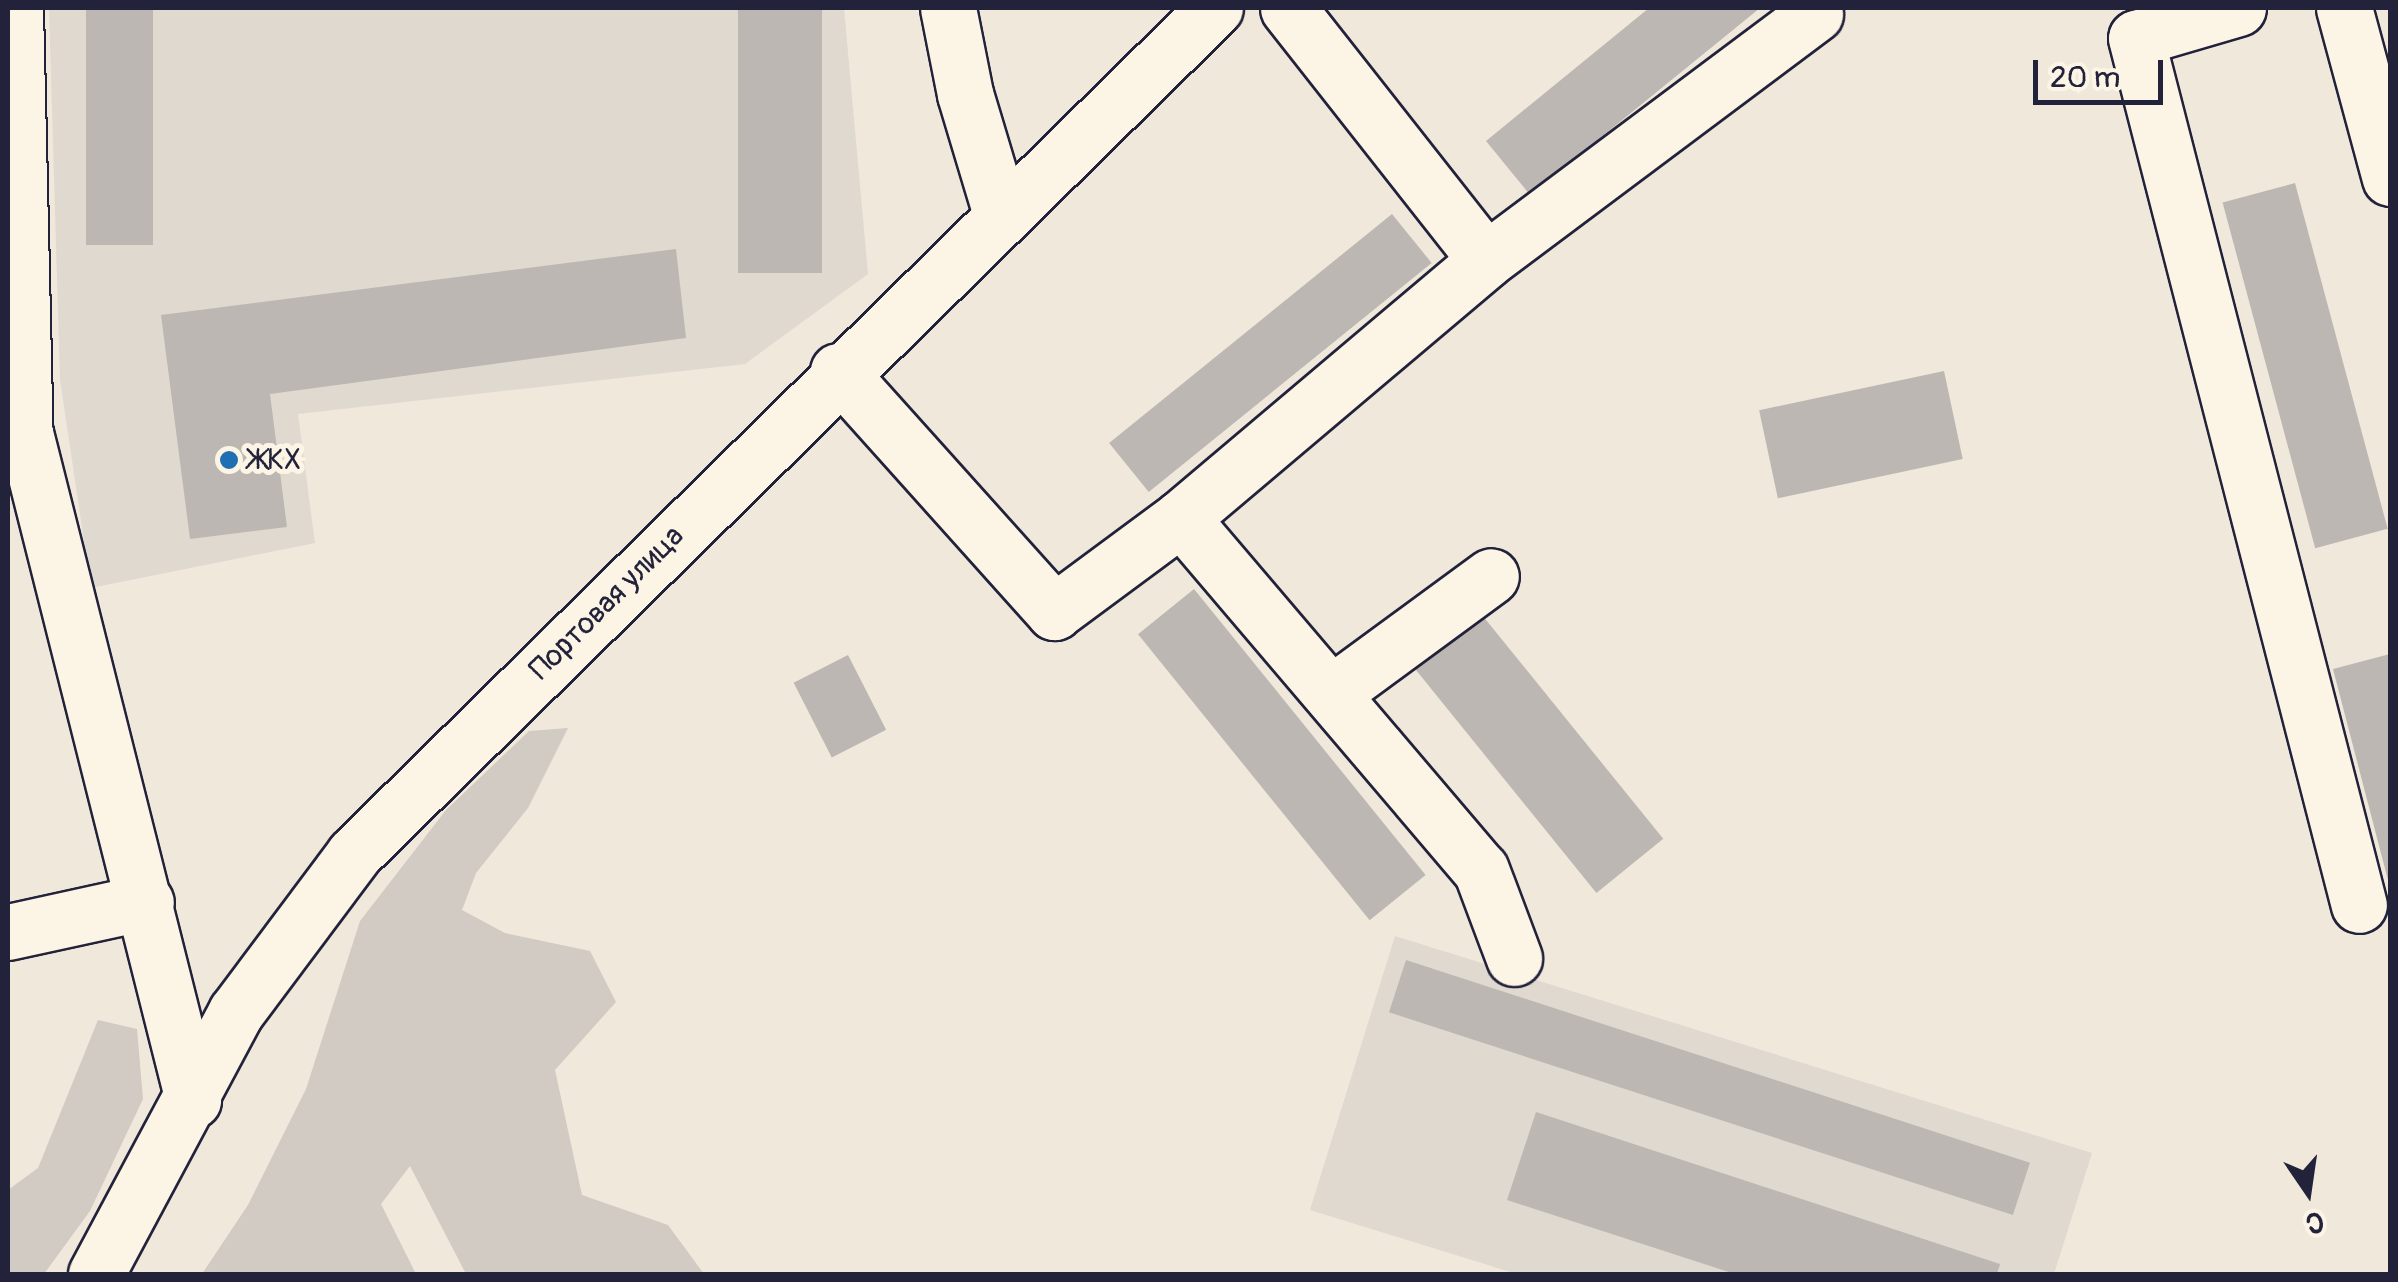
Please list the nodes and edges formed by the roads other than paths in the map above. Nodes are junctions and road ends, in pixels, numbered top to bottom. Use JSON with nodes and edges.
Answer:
{"nodes":[{"id":1,"x":15,"y":8,"type":"edge"},
{"id":2,"x":948,"y":8,"type":"edge"},
{"id":3,"x":1215,"y":8,"type":"edge"},
{"id":4,"x":1288,"y":8,"type":"edge"},
{"id":5,"x":2238,"y":8,"type":"edge"},
{"id":6,"x":2344,"y":8,"type":"edge"},
{"id":7,"x":1815,"y":14,"type":"dead end"},
{"id":8,"x":2390,"y":178,"type":"edge"},
{"id":9,"x":1001,"y":214,"type":"junction"},
{"id":10,"x":1486,"y":260,"type":"junction"},
{"id":11,"x":838,"y":371,"type":"junction"},
{"id":12,"x":16,"y":435,"type":"edge"},
{"id":13,"x":1181,"y":518,"type":"junction"},
{"id":14,"x":1492,"y":576,"type":"dead end"},
{"id":15,"x":1332,"y":693,"type":"junction"},
{"id":16,"x":146,"y":902,"type":"junction"},
{"id":17,"x":2360,"y":905,"type":"dead end"},
{"id":18,"x":8,"y":932,"type":"edge"},
{"id":19,"x":1514,"y":958,"type":"dead end"},
{"id":20,"x":193,"y":1100,"type":"junction"},
{"id":21,"x":96,"y":1274,"type":"edge"}],
"edges":[{"from":1,"to":12,"type":"street"},
{"from":2,"to":9,"type":"street"},
{"from":3,"to":9,"type":"street","name":"Портовая улица"},
{"from":4,"to":10,"type":"street"},
{"from":5,"to":17,"type":"street"},
{"from":6,"to":8,"type":"street"},
{"from":7,"to":10,"type":"street"},
{"from":9,"to":11,"type":"street","name":"Портовая улица"},
{"from":10,"to":13,"type":"street"},
{"from":11,"to":13,"type":"street"},
{"from":11,"to":20,"type":"street","name":"Портовая улица"},
{"from":12,"to":16,"type":"street"},
{"from":13,"to":15,"type":"street"},
{"from":14,"to":15,"type":"street"},
{"from":15,"to":19,"type":"street"},
{"from":16,"to":18,"type":"street"},
{"from":16,"to":20,"type":"street"},
{"from":20,"to":21,"type":"street","name":"Портовая улица"}]}
